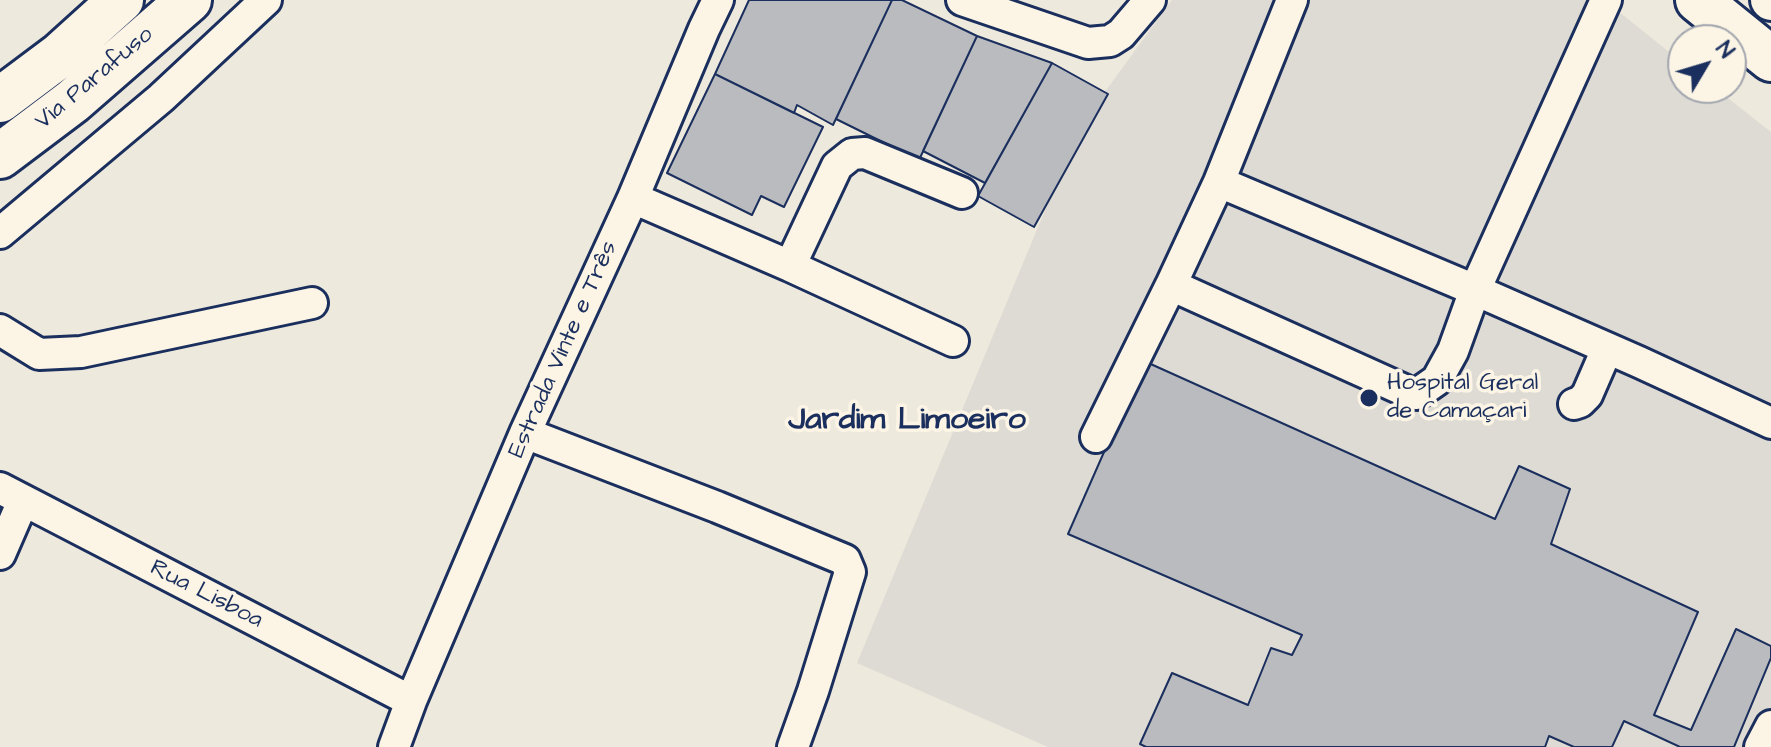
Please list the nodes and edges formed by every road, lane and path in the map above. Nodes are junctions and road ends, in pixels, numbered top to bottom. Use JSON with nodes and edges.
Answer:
{"nodes":[{"id":1,"x":121,"y":0,"type":"edge"},
{"id":2,"x":189,"y":0,"type":"edge"},
{"id":3,"x":266,"y":0,"type":"edge"},
{"id":4,"x":718,"y":0,"type":"edge"},
{"id":5,"x":962,"y":0,"type":"edge"},
{"id":6,"x":1150,"y":0,"type":"edge"},
{"id":7,"x":1292,"y":0,"type":"edge"},
{"id":8,"x":1606,"y":0,"type":"edge"},
{"id":9,"x":1698,"y":0,"type":"edge"},
{"id":10,"x":1721,"y":0,"type":"edge"},
{"id":11,"x":1771,"y":42,"type":"edge"},
{"id":12,"x":1771,"y":59,"type":"edge"},
{"id":13,"x":0,"y":100,"type":"edge"},
{"id":14,"x":0,"y":156,"type":"edge"},
{"id":15,"x":1219,"y":182,"type":"junction"},
{"id":16,"x":962,"y":193,"type":"dead end"},
{"id":17,"x":633,"y":198,"type":"junction"},
{"id":18,"x":0,"y":233,"type":"edge"},
{"id":19,"x":790,"y":266,"type":"junction"},
{"id":20,"x":1171,"y":285,"type":"junction"},
{"id":21,"x":1475,"y":290,"type":"junction"},
{"id":22,"x":312,"y":303,"type":"dead end"},
{"id":23,"x":0,"y":330,"type":"edge"},
{"id":24,"x":953,"y":341,"type":"dead end"},
{"id":25,"x":1607,"y":349,"type":"junction"},
{"id":26,"x":1574,"y":404,"type":"dead end"},
{"id":27,"x":1771,"y":423,"type":"edge"},
{"id":28,"x":525,"y":433,"type":"junction"},
{"id":29,"x":1096,"y":437,"type":"dead end"},
{"id":30,"x":12,"y":495,"type":"edge"},
{"id":31,"x":0,"y":554,"type":"edge"},
{"id":32,"x":411,"y":701,"type":"junction"},
{"id":33,"x":1771,"y":726,"type":"edge"},
{"id":34,"x":400,"y":744,"type":"edge"},
{"id":35,"x":793,"y":747,"type":"edge"},
{"id":36,"x":1760,"y":747,"type":"edge"}],
"edges":[{"from":1,"to":13,"type":"highway","name":"Via Parafuso"},
{"from":2,"to":14,"type":"highway","name":"Via Parafuso"},
{"from":3,"to":18,"type":"street"},
{"from":4,"to":17,"type":"street","name":"Estrada Vinte e Três"},
{"from":5,"to":6,"type":"street"},
{"from":7,"to":15,"type":"street"},
{"from":8,"to":21,"type":"street"},
{"from":9,"to":12,"type":"highway"},
{"from":10,"to":11,"type":"main road"},
{"from":15,"to":20,"type":"street"},
{"from":15,"to":21,"type":"street"},
{"from":16,"to":19,"type":"street"},
{"from":17,"to":19,"type":"street"},
{"from":17,"to":28,"type":"street","name":"Estrada Vinte e Três"},
{"from":19,"to":24,"type":"street"},
{"from":20,"to":21,"type":"street"},
{"from":20,"to":29,"type":"street"},
{"from":21,"to":25,"type":"street"},
{"from":22,"to":23,"type":"street"},
{"from":25,"to":26,"type":"street"},
{"from":25,"to":27,"type":"street"},
{"from":28,"to":32,"type":"street","name":"Estrada Vinte e Três"},
{"from":28,"to":35,"type":"street"},
{"from":30,"to":31,"type":"street"},
{"from":30,"to":32,"type":"street","name":"Rua Lisboa"},
{"from":32,"to":34,"type":"street","name":"Estrada Vinte e Três"},
{"from":33,"to":36,"type":"street"}]}
